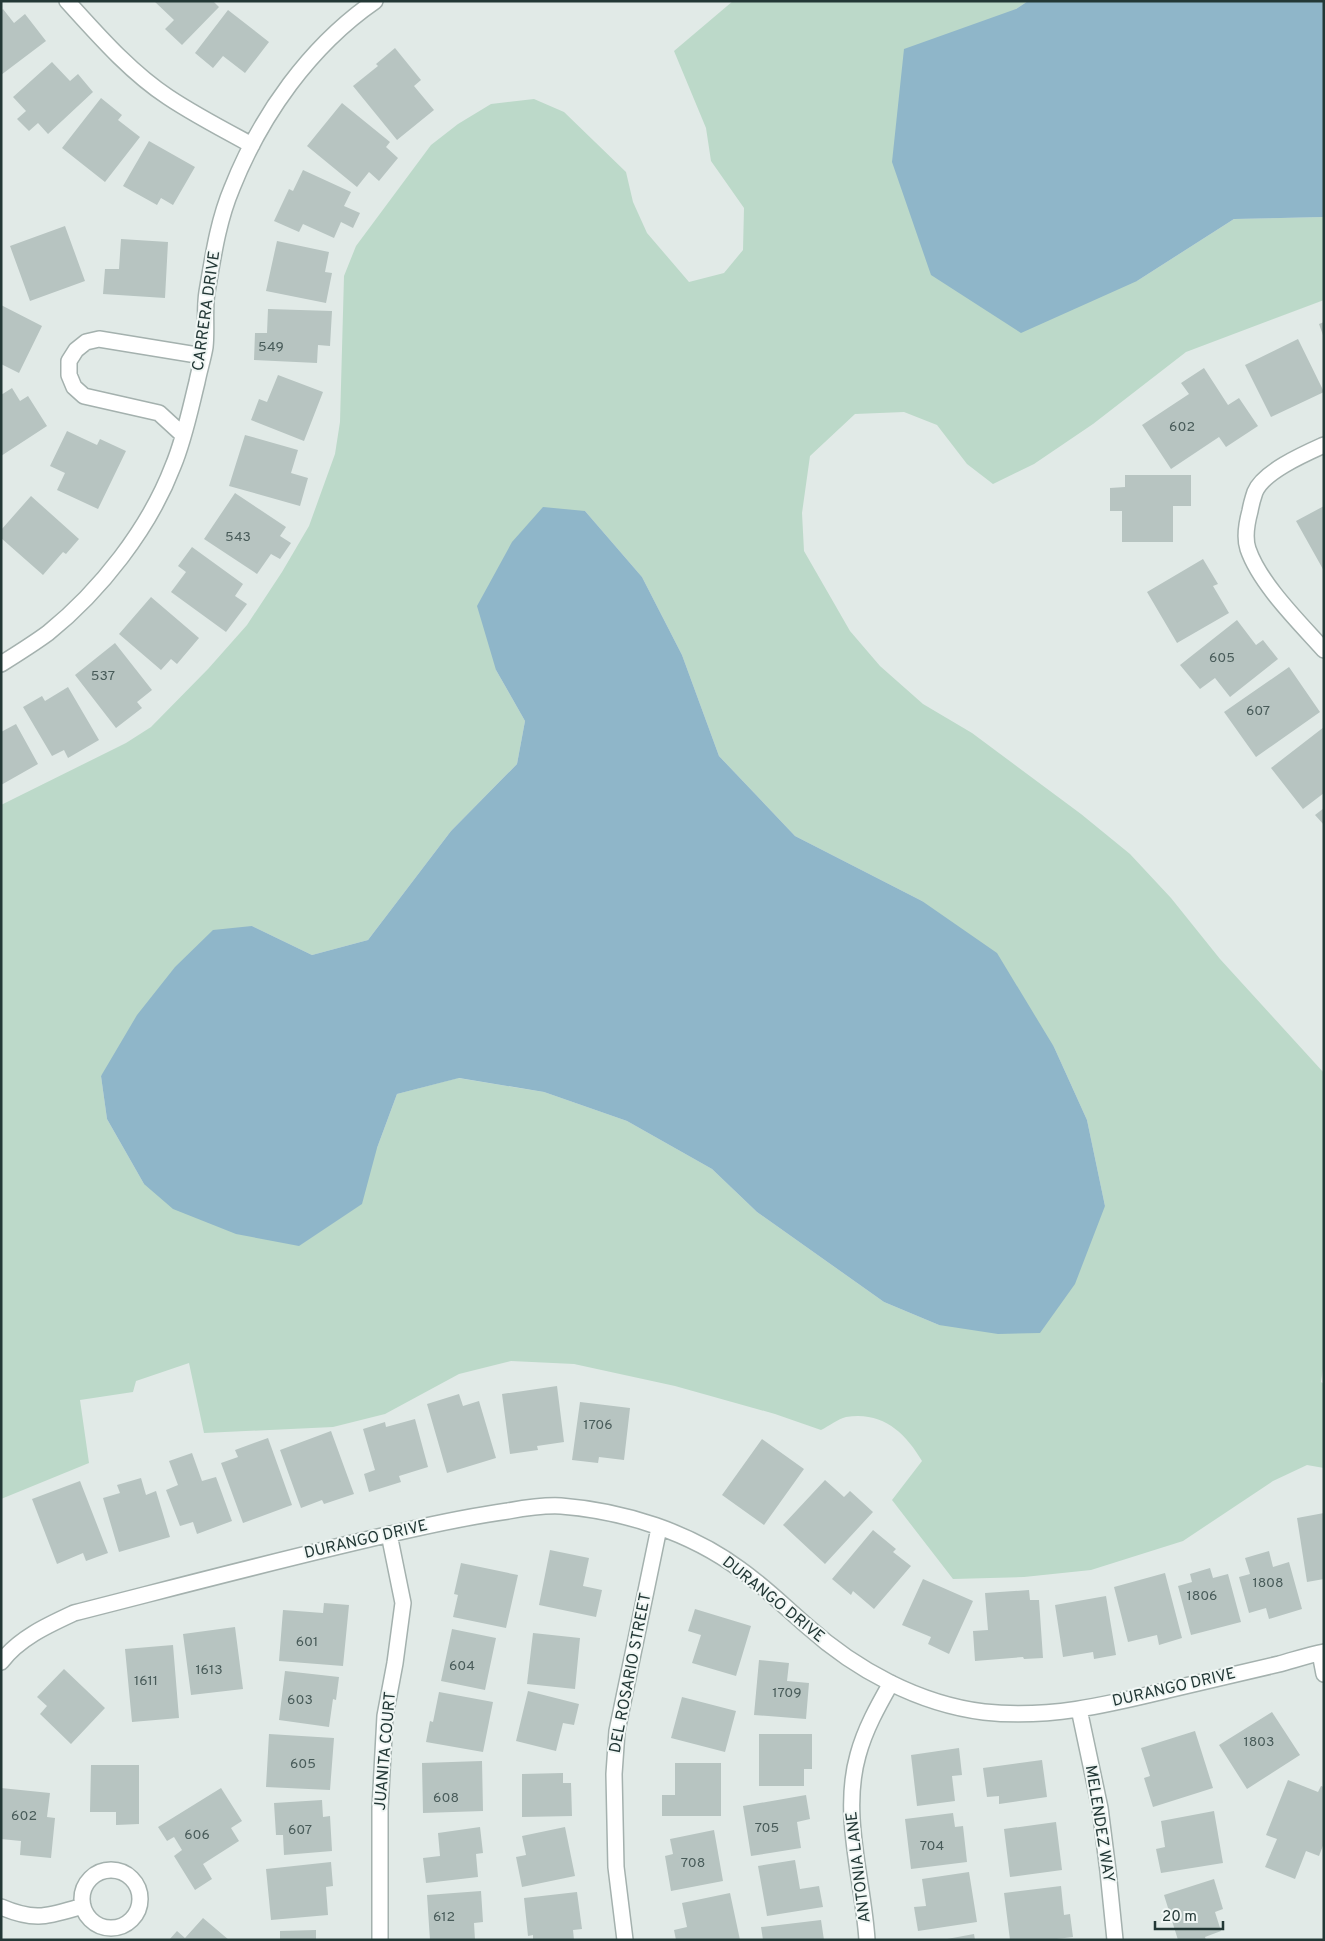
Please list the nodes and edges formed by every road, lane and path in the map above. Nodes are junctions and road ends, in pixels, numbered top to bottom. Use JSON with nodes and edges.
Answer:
{"nodes":[{"id":1,"x":67,"y":1,"type":"edge"},
{"id":2,"x":375,"y":1,"type":"edge"},
{"id":3,"x":252,"y":145,"type":"junction"},
{"id":4,"x":203,"y":356,"type":"junction"},
{"id":5,"x":183,"y":435,"type":"junction"},
{"id":6,"x":1324,"y":445,"type":"edge"},
{"id":7,"x":1324,"y":650,"type":"edge"},
{"id":8,"x":1,"y":664,"type":"edge"},
{"id":9,"x":659,"y":1528,"type":"junction"},
{"id":10,"x":389,"y":1534,"type":"junction"},
{"id":11,"x":1322,"y":1653,"type":"edge"},
{"id":12,"x":1,"y":1662,"type":"edge"},
{"id":13,"x":1324,"y":1674,"type":"edge"},
{"id":14,"x":891,"y":1683,"type":"junction"},
{"id":15,"x":1078,"y":1709,"type":"junction"},
{"id":16,"x":83,"y":1906,"type":"dead end"},
{"id":17,"x":1,"y":1907,"type":"edge"},
{"id":18,"x":380,"y":1940,"type":"edge"},
{"id":19,"x":625,"y":1940,"type":"edge"},
{"id":20,"x":867,"y":1940,"type":"edge"},
{"id":21,"x":1115,"y":1940,"type":"edge"}],
"edges":[{"from":1,"to":3,"type":"street"},
{"from":2,"to":3,"type":"street","name":"CARRERA DRIVE"},
{"from":3,"to":4,"type":"street","name":"CARRERA DRIVE"},
{"from":4,"to":5,"type":"street","name":"CARRERA DRIVE"},
{"from":4,"to":5,"type":"street"},
{"from":5,"to":8,"type":"street","name":"CARRERA DRIVE"},
{"from":6,"to":7,"type":"street"},
{"from":9,"to":10,"type":"street","name":"DURANGO DRIVE"},
{"from":9,"to":14,"type":"street","name":"DURANGO DRIVE"},
{"from":9,"to":19,"type":"street","name":"DEL ROSARIO STREET"},
{"from":10,"to":12,"type":"street","name":"DURANGO DRIVE"},
{"from":10,"to":18,"type":"street","name":"JUANITA COURT"},
{"from":11,"to":13,"type":"street","name":"DURANGO DRIVE"},
{"from":11,"to":15,"type":"street","name":"DURANGO DRIVE"},
{"from":14,"to":15,"type":"street","name":"DURANGO DRIVE"},
{"from":14,"to":20,"type":"street","name":"ANTONIA LANE"},
{"from":15,"to":21,"type":"street","name":"MELENDEZ WAY"},
{"from":16,"to":17,"type":"street"}]}
